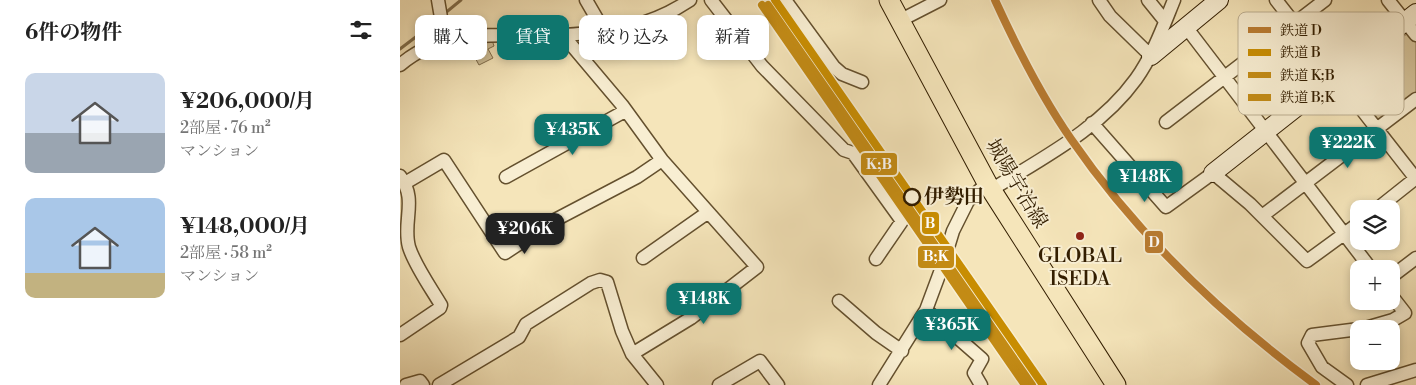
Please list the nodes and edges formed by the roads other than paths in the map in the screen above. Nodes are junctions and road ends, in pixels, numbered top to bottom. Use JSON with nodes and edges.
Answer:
{"nodes":[{"id":1,"x":438,"y":0,"type":"edge"},
{"id":2,"x":586,"y":0,"type":"edge"},
{"id":3,"x":690,"y":0,"type":"edge"},
{"id":4,"x":711,"y":0,"type":"edge"},
{"id":5,"x":785,"y":0,"type":"edge"},
{"id":6,"x":889,"y":0,"type":"edge"},
{"id":7,"x":940,"y":0,"type":"edge"},
{"id":8,"x":1099,"y":0,"type":"edge"},
{"id":9,"x":1148,"y":0,"type":"edge"},
{"id":10,"x":1174,"y":0,"type":"edge"},
{"id":11,"x":1219,"y":0,"type":"edge"},
{"id":12,"x":1276,"y":0,"type":"edge"},
{"id":13,"x":1325,"y":0,"type":"edge"},
{"id":14,"x":1388,"y":0,"type":"edge"},
{"id":15,"x":1286,"y":12,"type":"edge"},
{"id":16,"x":1309,"y":12,"type":"edge"},
{"id":17,"x":1400,"y":12,"type":"edge"},
{"id":18,"x":440,"y":15,"type":"edge"},
{"id":19,"x":595,"y":15,"type":"edge"},
{"id":20,"x":664,"y":15,"type":"edge"},
{"id":21,"x":899,"y":21,"type":"junction"},
{"id":22,"x":1165,"y":21,"type":"junction"},
{"id":23,"x":1186,"y":27,"type":"junction"},
{"id":24,"x":569,"y":42,"type":"edge"},
{"id":25,"x":415,"y":52,"type":"edge"},
{"id":26,"x":1150,"y":56,"type":"junction"},
{"id":27,"x":400,"y":65,"type":"edge"},
{"id":28,"x":1238,"y":67,"type":"edge"},
{"id":29,"x":1225,"y":77,"type":"junction"},
{"id":30,"x":862,"y":82,"type":"dead end"},
{"id":31,"x":1238,"y":94,"type":"edge"},
{"id":32,"x":1416,"y":99,"type":"edge"},
{"id":33,"x":1404,"y":108,"type":"edge"},
{"id":34,"x":625,"y":111,"type":"junction"},
{"id":35,"x":1253,"y":115,"type":"edge"},
{"id":36,"x":1288,"y":115,"type":"edge"},
{"id":37,"x":1367,"y":115,"type":"edge"},
{"id":38,"x":1396,"y":115,"type":"edge"},
{"id":39,"x":1092,"y":122,"type":"junction"},
{"id":40,"x":1166,"y":122,"type":"dead end"},
{"id":41,"x":1378,"y":129,"type":"junction"},
{"id":42,"x":1266,"y":132,"type":"junction"},
{"id":43,"x":662,"y":160,"type":"junction"},
{"id":44,"x":1214,"y":173,"type":"junction"},
{"id":45,"x":506,"y":177,"type":"dead end"},
{"id":46,"x":1416,"y":178,"type":"edge"},
{"id":47,"x":402,"y":180,"type":"edge"},
{"id":48,"x":1306,"y":184,"type":"junction"},
{"id":49,"x":989,"y":187,"type":"junction"},
{"id":50,"x":1388,"y":200,"type":"edge"},
{"id":51,"x":707,"y":213,"type":"junction"},
{"id":52,"x":1262,"y":216,"type":"junction"},
{"id":53,"x":1350,"y":230,"type":"edge"},
{"id":54,"x":1345,"y":234,"type":"junction"},
{"id":55,"x":642,"y":258,"type":"dead end"},
{"id":56,"x":1416,"y":258,"type":"edge"},
{"id":57,"x":876,"y":259,"type":"dead end"},
{"id":58,"x":1364,"y":260,"type":"edge"},
{"id":59,"x":1400,"y":271,"type":"edge"},
{"id":60,"x":839,"y":301,"type":"dead end"},
{"id":61,"x":1400,"y":306,"type":"edge"},
{"id":62,"x":926,"y":310,"type":"junction"},
{"id":63,"x":1393,"y":320,"type":"edge"},
{"id":64,"x":1350,"y":330,"type":"edge"},
{"id":65,"x":400,"y":335,"type":"edge"},
{"id":66,"x":902,"y":351,"type":"junction"},
{"id":67,"x":632,"y":354,"type":"junction"},
{"id":68,"x":1416,"y":370,"type":"edge"},
{"id":69,"x":406,"y":385,"type":"edge"},
{"id":70,"x":423,"y":385,"type":"edge"},
{"id":71,"x":438,"y":385,"type":"edge"},
{"id":72,"x":657,"y":385,"type":"edge"},
{"id":73,"x":719,"y":385,"type":"edge"},
{"id":74,"x":778,"y":385,"type":"edge"},
{"id":75,"x":879,"y":385,"type":"edge"},
{"id":76,"x":981,"y":385,"type":"edge"},
{"id":77,"x":1116,"y":385,"type":"edge"},
{"id":78,"x":1346,"y":385,"type":"edge"},
{"id":79,"x":1367,"y":385,"type":"edge"}],
"edges":[{"from":1,"to":18,"type":"street"},
{"from":2,"to":19,"type":"street"},
{"from":3,"to":20,"type":"street"},
{"from":4,"to":57,"type":"street"},
{"from":5,"to":30,"type":"street"},
{"from":6,"to":21,"type":"main road","name":"城陽宇治線"},
{"from":7,"to":21,"type":"street"},
{"from":8,"to":26,"type":"street"},
{"from":9,"to":22,"type":"street"},
{"from":10,"to":22,"type":"street"},
{"from":11,"to":23,"type":"street"},
{"from":12,"to":15,"type":"street"},
{"from":13,"to":16,"type":"street"},
{"from":14,"to":17,"type":"street"},
{"from":21,"to":49,"type":"main road","name":"城陽宇治線"},
{"from":22,"to":26,"type":"street"},
{"from":23,"to":26,"type":"street"},
{"from":23,"to":29,"type":"street"},
{"from":24,"to":34,"type":"street"},
{"from":25,"to":27,"type":"street"},
{"from":26,"to":39,"type":"street"},
{"from":28,"to":29,"type":"street"},
{"from":29,"to":31,"type":"street"},
{"from":29,"to":40,"type":"street"},
{"from":32,"to":33,"type":"street"},
{"from":34,"to":43,"type":"street"},
{"from":34,"to":45,"type":"street"},
{"from":35,"to":42,"type":"street"},
{"from":36,"to":42,"type":"street"},
{"from":37,"to":41,"type":"street"},
{"from":38,"to":41,"type":"street"},
{"from":39,"to":44,"type":"street"},
{"from":39,"to":49,"type":"street"},
{"from":41,"to":46,"type":"street"},
{"from":41,"to":48,"type":"street"},
{"from":42,"to":44,"type":"street"},
{"from":42,"to":48,"type":"street"},
{"from":43,"to":47,"type":"street"},
{"from":43,"to":51,"type":"street"},
{"from":44,"to":52,"type":"street"},
{"from":46,"to":50,"type":"street"},
{"from":47,"to":65,"type":"street"},
{"from":48,"to":52,"type":"street"},
{"from":48,"to":54,"type":"street"},
{"from":49,"to":62,"type":"street"},
{"from":49,"to":77,"type":"main road","name":"城陽宇治線"},
{"from":51,"to":55,"type":"street"},
{"from":51,"to":67,"type":"street"},
{"from":52,"to":54,"type":"street"},
{"from":53,"to":54,"type":"street"},
{"from":54,"to":58,"type":"street"},
{"from":56,"to":59,"type":"street"},
{"from":60,"to":66,"type":"street"},
{"from":61,"to":63,"type":"street"},
{"from":62,"to":66,"type":"street"},
{"from":62,"to":76,"type":"street"},
{"from":64,"to":78,"type":"street"},
{"from":66,"to":75,"type":"street"},
{"from":67,"to":71,"type":"street"},
{"from":67,"to":72,"type":"street"},
{"from":68,"to":79,"type":"street"},
{"from":69,"to":70,"type":"street"},
{"from":73,"to":74,"type":"street"}]}
